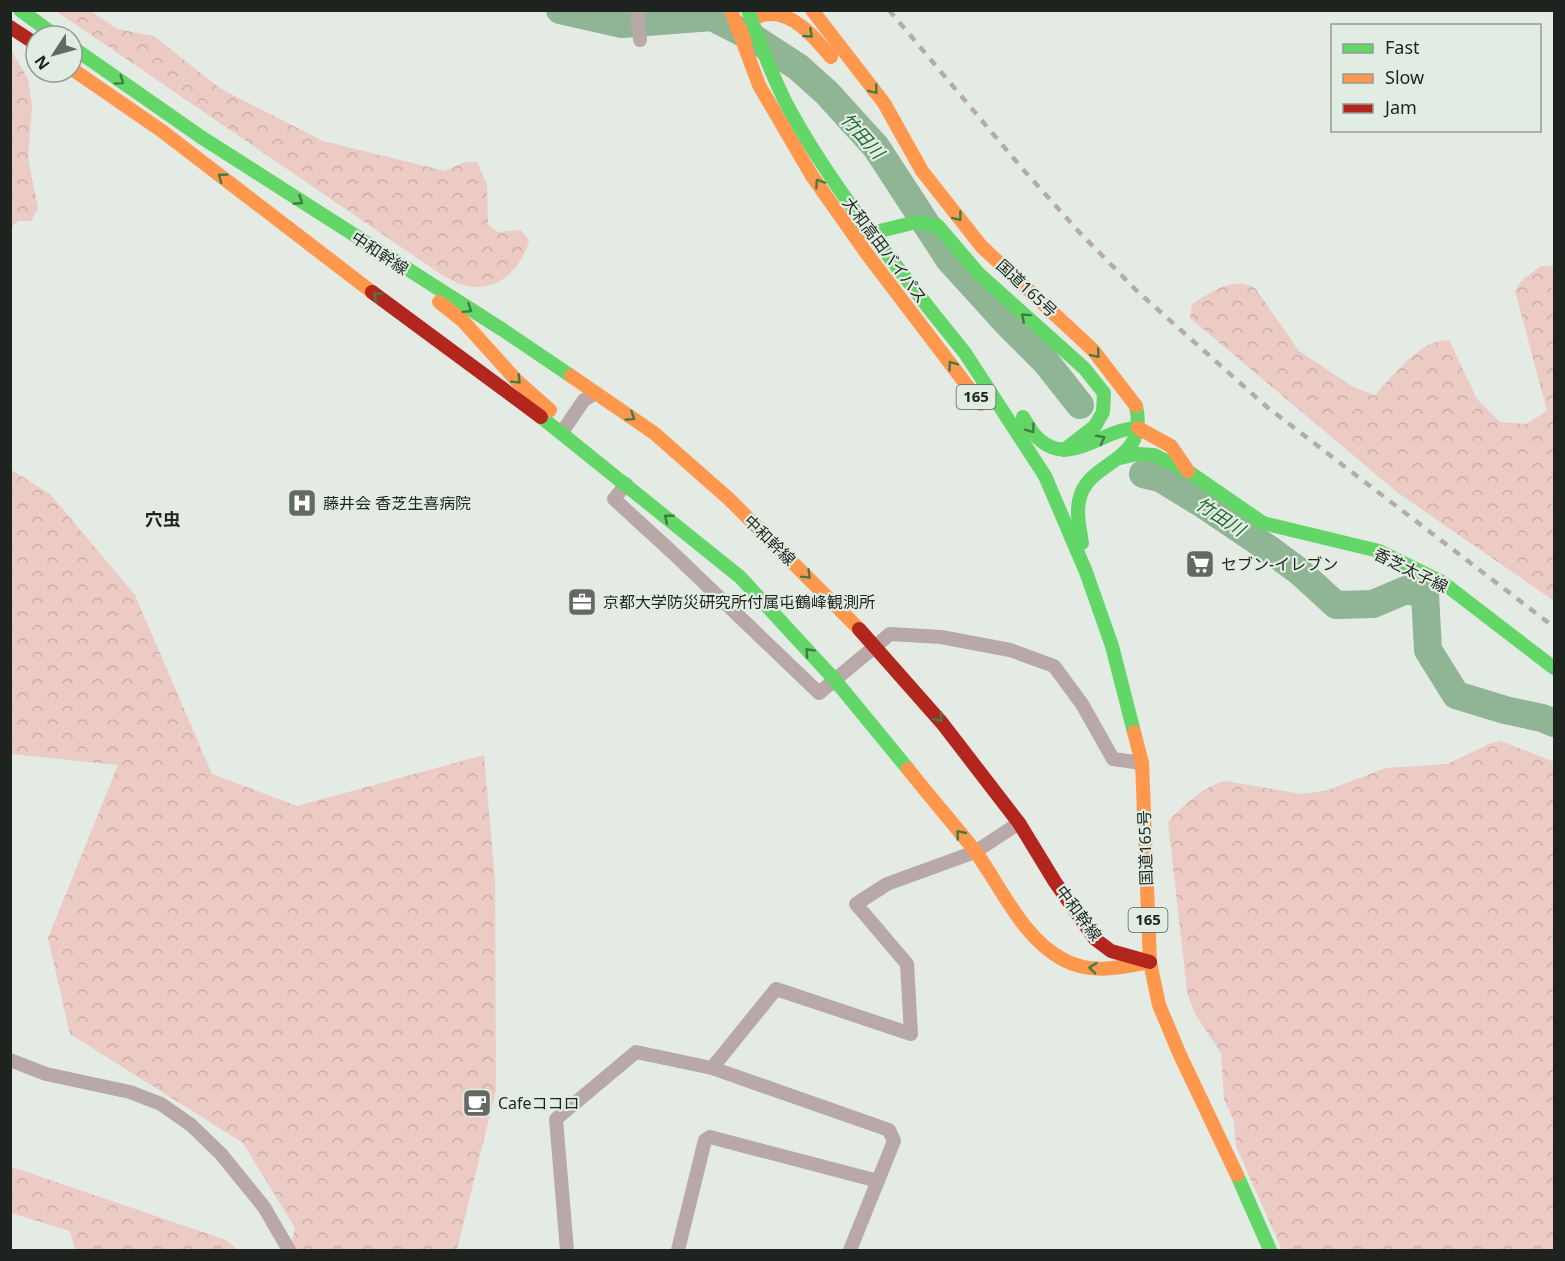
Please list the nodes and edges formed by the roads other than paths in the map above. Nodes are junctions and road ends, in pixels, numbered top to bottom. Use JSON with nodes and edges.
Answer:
{"nodes":[{"id":1,"x":20,"y":10,"type":"edge"},
{"id":2,"x":637,"y":10,"type":"edge"},
{"id":3,"x":731,"y":10,"type":"edge"},
{"id":4,"x":748,"y":10,"type":"edge"},
{"id":5,"x":813,"y":10,"type":"edge"},
{"id":6,"x":39,"y":24,"type":"edge"},
{"id":7,"x":10,"y":27,"type":"edge"},
{"id":8,"x":24,"y":36,"type":"edge"},
{"id":9,"x":640,"y":40,"type":"dead end"},
{"id":10,"x":746,"y":53,"type":"junction"},
{"id":11,"x":84,"y":55,"type":"edge"},
{"id":12,"x":84,"y":77,"type":"edge"},
{"id":13,"x":922,"y":171,"type":"junction"},
{"id":14,"x":852,"y":232,"type":"junction"},
{"id":15,"x":419,"y":278,"type":"junction"},
{"id":16,"x":966,"y":353,"type":"junction"},
{"id":17,"x":596,"y":393,"type":"junction"},
{"id":18,"x":1138,"y":428,"type":"junction"},
{"id":19,"x":562,"y":432,"type":"junction"},
{"id":20,"x":1005,"y":437,"type":"junction"},
{"id":21,"x":1064,"y":450,"type":"junction"},
{"id":22,"x":1120,"y":458,"type":"junction"},
{"id":23,"x":1023,"y":468,"type":"dead end"},
{"id":24,"x":1189,"y":472,"type":"junction"},
{"id":25,"x":1045,"y":476,"type":"junction"},
{"id":26,"x":1090,"y":478,"type":"junction"},
{"id":27,"x":626,"y":484,"type":"junction"},
{"id":28,"x":1040,"y":498,"type":"dead end"},
{"id":29,"x":1086,"y":572,"type":"junction"},
{"id":30,"x":875,"y":645,"type":"junction"},
{"id":31,"x":1554,"y":668,"type":"edge"},
{"id":32,"x":834,"y":679,"type":"junction"},
{"id":33,"x":1142,"y":763,"type":"junction"},
{"id":34,"x":1019,"y":823,"type":"junction"},
{"id":35,"x":975,"y":852,"type":"junction"},
{"id":36,"x":1150,"y":962,"type":"junction"},
{"id":37,"x":10,"y":1060,"type":"edge"},
{"id":38,"x":712,"y":1068,"type":"junction"},
{"id":39,"x":878,"y":1181,"type":"junction"},
{"id":40,"x":289,"y":1251,"type":"edge"},
{"id":41,"x":567,"y":1251,"type":"edge"},
{"id":42,"x":678,"y":1251,"type":"edge"},
{"id":43,"x":850,"y":1251,"type":"edge"},
{"id":44,"x":1270,"y":1251,"type":"edge"}],
"edges":[{"from":1,"to":6,"type":"main road"},
{"from":2,"to":9,"type":"street"},
{"from":3,"to":10,"type":"main road","number":"165"},
{"from":4,"to":16,"type":"main road","name":"大和高田バイパス","number":"165","bridge":true},
{"from":5,"to":13,"type":"main road","name":"国道165号","number":"165","one_way":true},
{"from":7,"to":8,"type":"main road"},
{"from":10,"to":13,"type":"main road","number":"165","one_way":true},
{"from":14,"to":10,"type":"main road","number":"165","one_way":true},
{"from":11,"to":15,"type":"main road","name":"中和幹線","one_way":true},
{"from":19,"to":12,"type":"main road","name":"中和幹線","one_way":true},
{"from":13,"to":18,"type":"main road","name":"国道165号","number":"165","one_way":true},
{"from":20,"to":14,"type":"main road","number":"165","one_way":true},
{"from":21,"to":14,"type":"main road","one_way":true},
{"from":15,"to":17,"type":"main road","name":"中和幹線","one_way":true},
{"from":15,"to":19,"type":"main road","one_way":true},
{"from":16,"to":21,"type":"main road","one_way":true},
{"from":16,"to":25,"type":"main road","name":"大和高田バイパス","number":"165"},
{"from":17,"to":19,"type":"street"},
{"from":17,"to":30,"type":"main road","name":"中和幹線","one_way":true},
{"from":21,"to":18,"type":"main road","one_way":true},
{"from":18,"to":22,"type":"main road"},
{"from":18,"to":24,"type":"main road","name":"香芝太子線"},
{"from":19,"to":27,"type":"main road","name":"中和幹線"},
{"from":20,"to":23,"type":"main road","number":"165"},
{"from":20,"to":25,"type":"main road","number":"165"},
{"from":22,"to":24,"type":"main road","name":"香芝太子線"},
{"from":22,"to":26,"type":"main road"},
{"from":24,"to":31,"type":"main road","name":"香芝太子線"},
{"from":25,"to":26,"type":"main road","number":"165"},
{"from":25,"to":29,"type":"main road","name":"国道165号","number":"165"},
{"from":26,"to":29,"type":"main road","name":"国道165号","number":"165"},
{"from":32,"to":27,"type":"main road","name":"中和幹線","one_way":true},
{"from":27,"to":32,"type":"street"},
{"from":28,"to":29,"type":"main road","name":"国道165号","number":"165"},
{"from":29,"to":33,"type":"main road","name":"国道165号","number":"165"},
{"from":30,"to":32,"type":"street"},
{"from":30,"to":33,"type":"street"},
{"from":30,"to":34,"type":"main road","name":"中和幹線","one_way":true},
{"from":35,"to":32,"type":"main road","name":"中和幹線","one_way":true},
{"from":33,"to":36,"type":"main road","name":"国道165号","number":"165"},
{"from":34,"to":35,"type":"street"},
{"from":34,"to":36,"type":"main road","name":"中和幹線"},
{"from":36,"to":35,"type":"main road","name":"中和幹線","one_way":true},
{"from":35,"to":38,"type":"street"},
{"from":36,"to":44,"type":"main road","name":"国道165号","number":"165"},
{"from":37,"to":40,"type":"street"},
{"from":38,"to":39,"type":"street"},
{"from":38,"to":41,"type":"street"},
{"from":39,"to":42,"type":"street"},
{"from":39,"to":43,"type":"street"}]}
